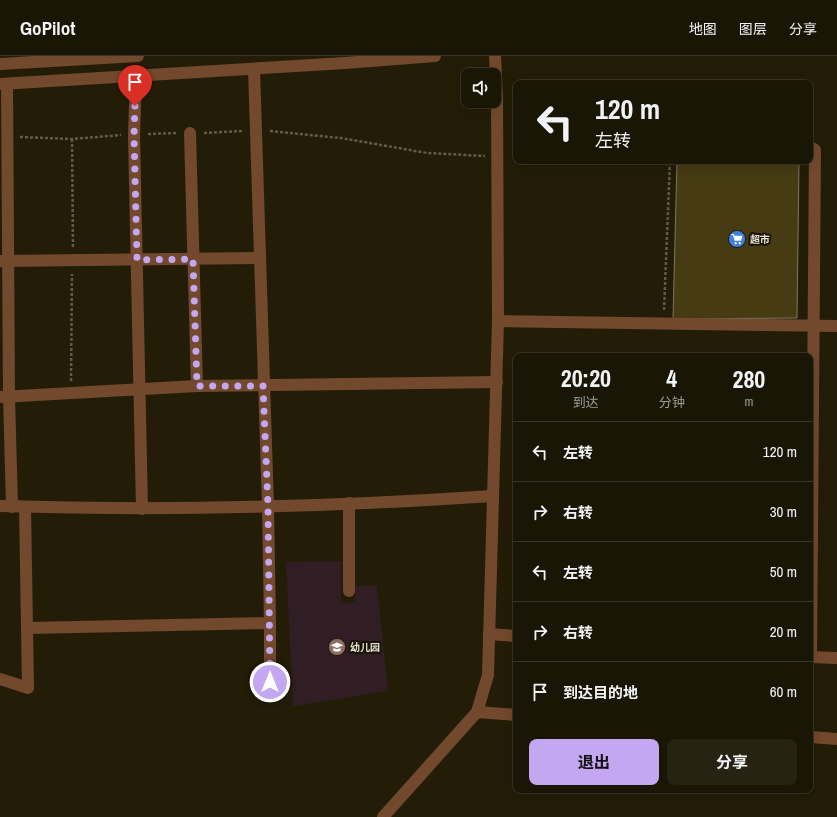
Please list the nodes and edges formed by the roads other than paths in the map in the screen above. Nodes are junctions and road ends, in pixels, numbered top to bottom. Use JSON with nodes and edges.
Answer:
{"nodes":[{"id":1,"x":138,"y":56,"type":"edge"},
{"id":2,"x":435,"y":56,"type":"edge"},
{"id":3,"x":495,"y":56,"type":"edge"},
{"id":4,"x":0,"y":64,"type":"edge"},
{"id":5,"x":254,"y":69,"type":"junction"},
{"id":6,"x":136,"y":77,"type":"junction"},
{"id":7,"x":3,"y":84,"type":"edge"},
{"id":8,"x":190,"y":133,"type":"dead end"},
{"id":9,"x":813,"y":149,"type":"edge"},
{"id":10,"x":260,"y":258,"type":"junction"},
{"id":11,"x":193,"y":259,"type":"junction"},
{"id":12,"x":137,"y":260,"type":"junction"},
{"id":13,"x":4,"y":261,"type":"edge"},
{"id":14,"x":498,"y":321,"type":"junction"},
{"id":15,"x":814,"y":326,"type":"junction"},
{"id":16,"x":837,"y":326,"type":"edge"},
{"id":17,"x":497,"y":382,"type":"junction"},
{"id":18,"x":197,"y":386,"type":"junction"},
{"id":19,"x":263,"y":386,"type":"junction"},
{"id":20,"x":140,"y":390,"type":"junction"},
{"id":21,"x":5,"y":397,"type":"edge"},
{"id":22,"x":813,"y":409,"type":"edge"},
{"id":23,"x":492,"y":496,"type":"junction"},
{"id":24,"x":349,"y":503,"type":"junction"},
{"id":25,"x":0,"y":506,"type":"edge"},
{"id":26,"x":268,"y":506,"type":"junction"},
{"id":27,"x":12,"y":507,"type":"junction"},
{"id":28,"x":25,"y":507,"type":"junction"},
{"id":29,"x":142,"y":509,"type":"junction"},
{"id":30,"x":349,"y":591,"type":"dead end"},
{"id":31,"x":270,"y":623,"type":"junction"},
{"id":32,"x":27,"y":628,"type":"junction"},
{"id":33,"x":489,"y":634,"type":"junction"},
{"id":34,"x":513,"y":636,"type":"edge"},
{"id":35,"x":813,"y":657,"type":"edge"},
{"id":36,"x":837,"y":658,"type":"edge"},
{"id":37,"x":0,"y":679,"type":"edge"},
{"id":38,"x":270,"y":697,"type":"dead end"},
{"id":39,"x":477,"y":712,"type":"junction"},
{"id":40,"x":513,"y":715,"type":"edge"},
{"id":41,"x":813,"y":737,"type":"edge"},
{"id":42,"x":837,"y":739,"type":"edge"},
{"id":43,"x":383,"y":817,"type":"edge"}],
"edges":[{"from":1,"to":4,"type":"street"},
{"from":2,"to":5,"type":"street"},
{"from":3,"to":14,"type":"street"},
{"from":5,"to":6,"type":"street"},
{"from":5,"to":10,"type":"street"},
{"from":6,"to":7,"type":"street"},
{"from":6,"to":12,"type":"street"},
{"from":7,"to":13,"type":"street"},
{"from":8,"to":11,"type":"street"},
{"from":9,"to":15,"type":"street"},
{"from":10,"to":11,"type":"street"},
{"from":10,"to":19,"type":"street"},
{"from":11,"to":12,"type":"street"},
{"from":11,"to":18,"type":"street"},
{"from":12,"to":13,"type":"street"},
{"from":12,"to":20,"type":"street"},
{"from":13,"to":21,"type":"street"},
{"from":14,"to":15,"type":"street"},
{"from":14,"to":17,"type":"street"},
{"from":15,"to":16,"type":"street"},
{"from":15,"to":22,"type":"street"},
{"from":17,"to":19,"type":"street"},
{"from":17,"to":23,"type":"street"},
{"from":18,"to":19,"type":"street"},
{"from":18,"to":20,"type":"street"},
{"from":19,"to":26,"type":"street"},
{"from":20,"to":21,"type":"street"},
{"from":20,"to":29,"type":"street"},
{"from":21,"to":27,"type":"street"},
{"from":23,"to":24,"type":"street"},
{"from":23,"to":33,"type":"street"},
{"from":24,"to":26,"type":"street"},
{"from":24,"to":30,"type":"street"},
{"from":25,"to":27,"type":"street"},
{"from":26,"to":29,"type":"street"},
{"from":26,"to":31,"type":"street"},
{"from":27,"to":28,"type":"street"},
{"from":28,"to":29,"type":"street"},
{"from":28,"to":32,"type":"street"},
{"from":31,"to":32,"type":"street"},
{"from":31,"to":38,"type":"street"},
{"from":32,"to":37,"type":"street"},
{"from":33,"to":34,"type":"street"},
{"from":33,"to":39,"type":"street"},
{"from":35,"to":36,"type":"street"},
{"from":39,"to":40,"type":"street"},
{"from":39,"to":43,"type":"street"},
{"from":41,"to":42,"type":"street"}]}
